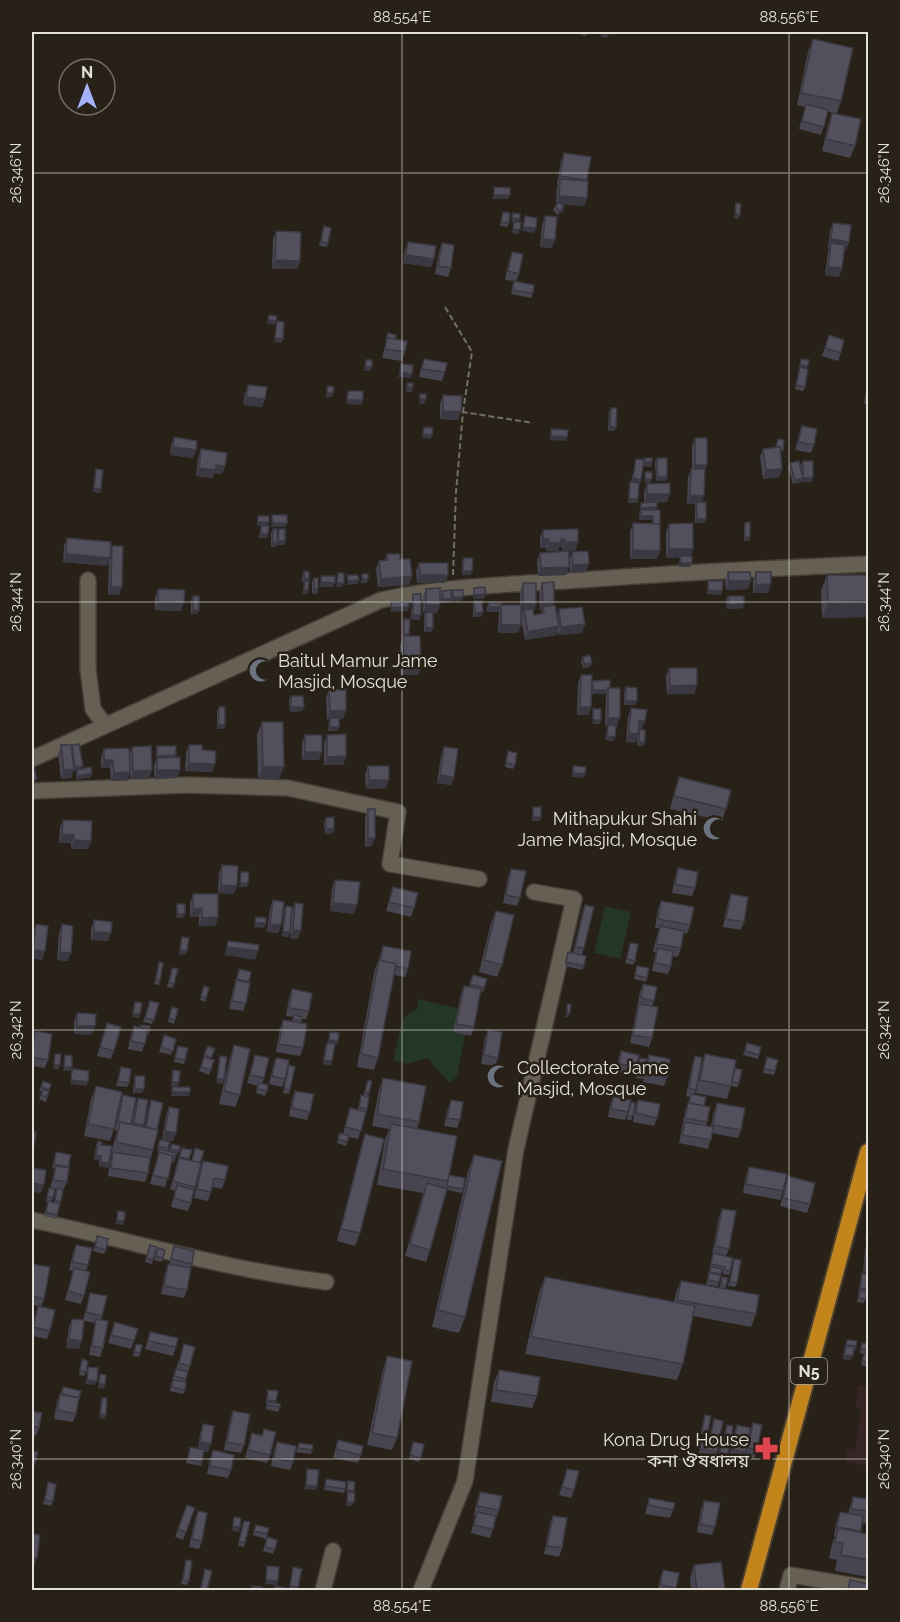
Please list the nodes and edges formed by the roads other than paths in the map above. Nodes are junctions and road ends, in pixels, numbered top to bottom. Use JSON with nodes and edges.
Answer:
{"nodes":[{"id":1,"x":868,"y":564,"type":"edge"},
{"id":2,"x":88,"y":580,"type":"dead end"},
{"id":3,"x":105,"y":725,"type":"junction"},
{"id":4,"x":32,"y":759,"type":"edge"},
{"id":5,"x":32,"y":791,"type":"edge"},
{"id":6,"x":478,"y":879,"type":"dead end"},
{"id":7,"x":534,"y":892,"type":"dead end"},
{"id":8,"x":868,"y":1152,"type":"edge"},
{"id":9,"x":32,"y":1220,"type":"edge"},
{"id":10,"x":326,"y":1282,"type":"dead end"},
{"id":11,"x":333,"y":1551,"type":"dead end"},
{"id":12,"x":868,"y":1588,"type":"edge"},
{"id":13,"x":323,"y":1590,"type":"edge"},
{"id":14,"x":421,"y":1590,"type":"edge"},
{"id":15,"x":749,"y":1590,"type":"edge"},
{"id":16,"x":786,"y":1590,"type":"edge"}],
"edges":[{"from":1,"to":3,"type":"street"},
{"from":2,"to":3,"type":"street"},
{"from":3,"to":4,"type":"street"},
{"from":5,"to":6,"type":"street"},
{"from":7,"to":14,"type":"street"},
{"from":8,"to":15,"type":"highway","number":"N5"},
{"from":9,"to":10,"type":"street"},
{"from":11,"to":13,"type":"street"},
{"from":12,"to":16,"type":"street"}]}
